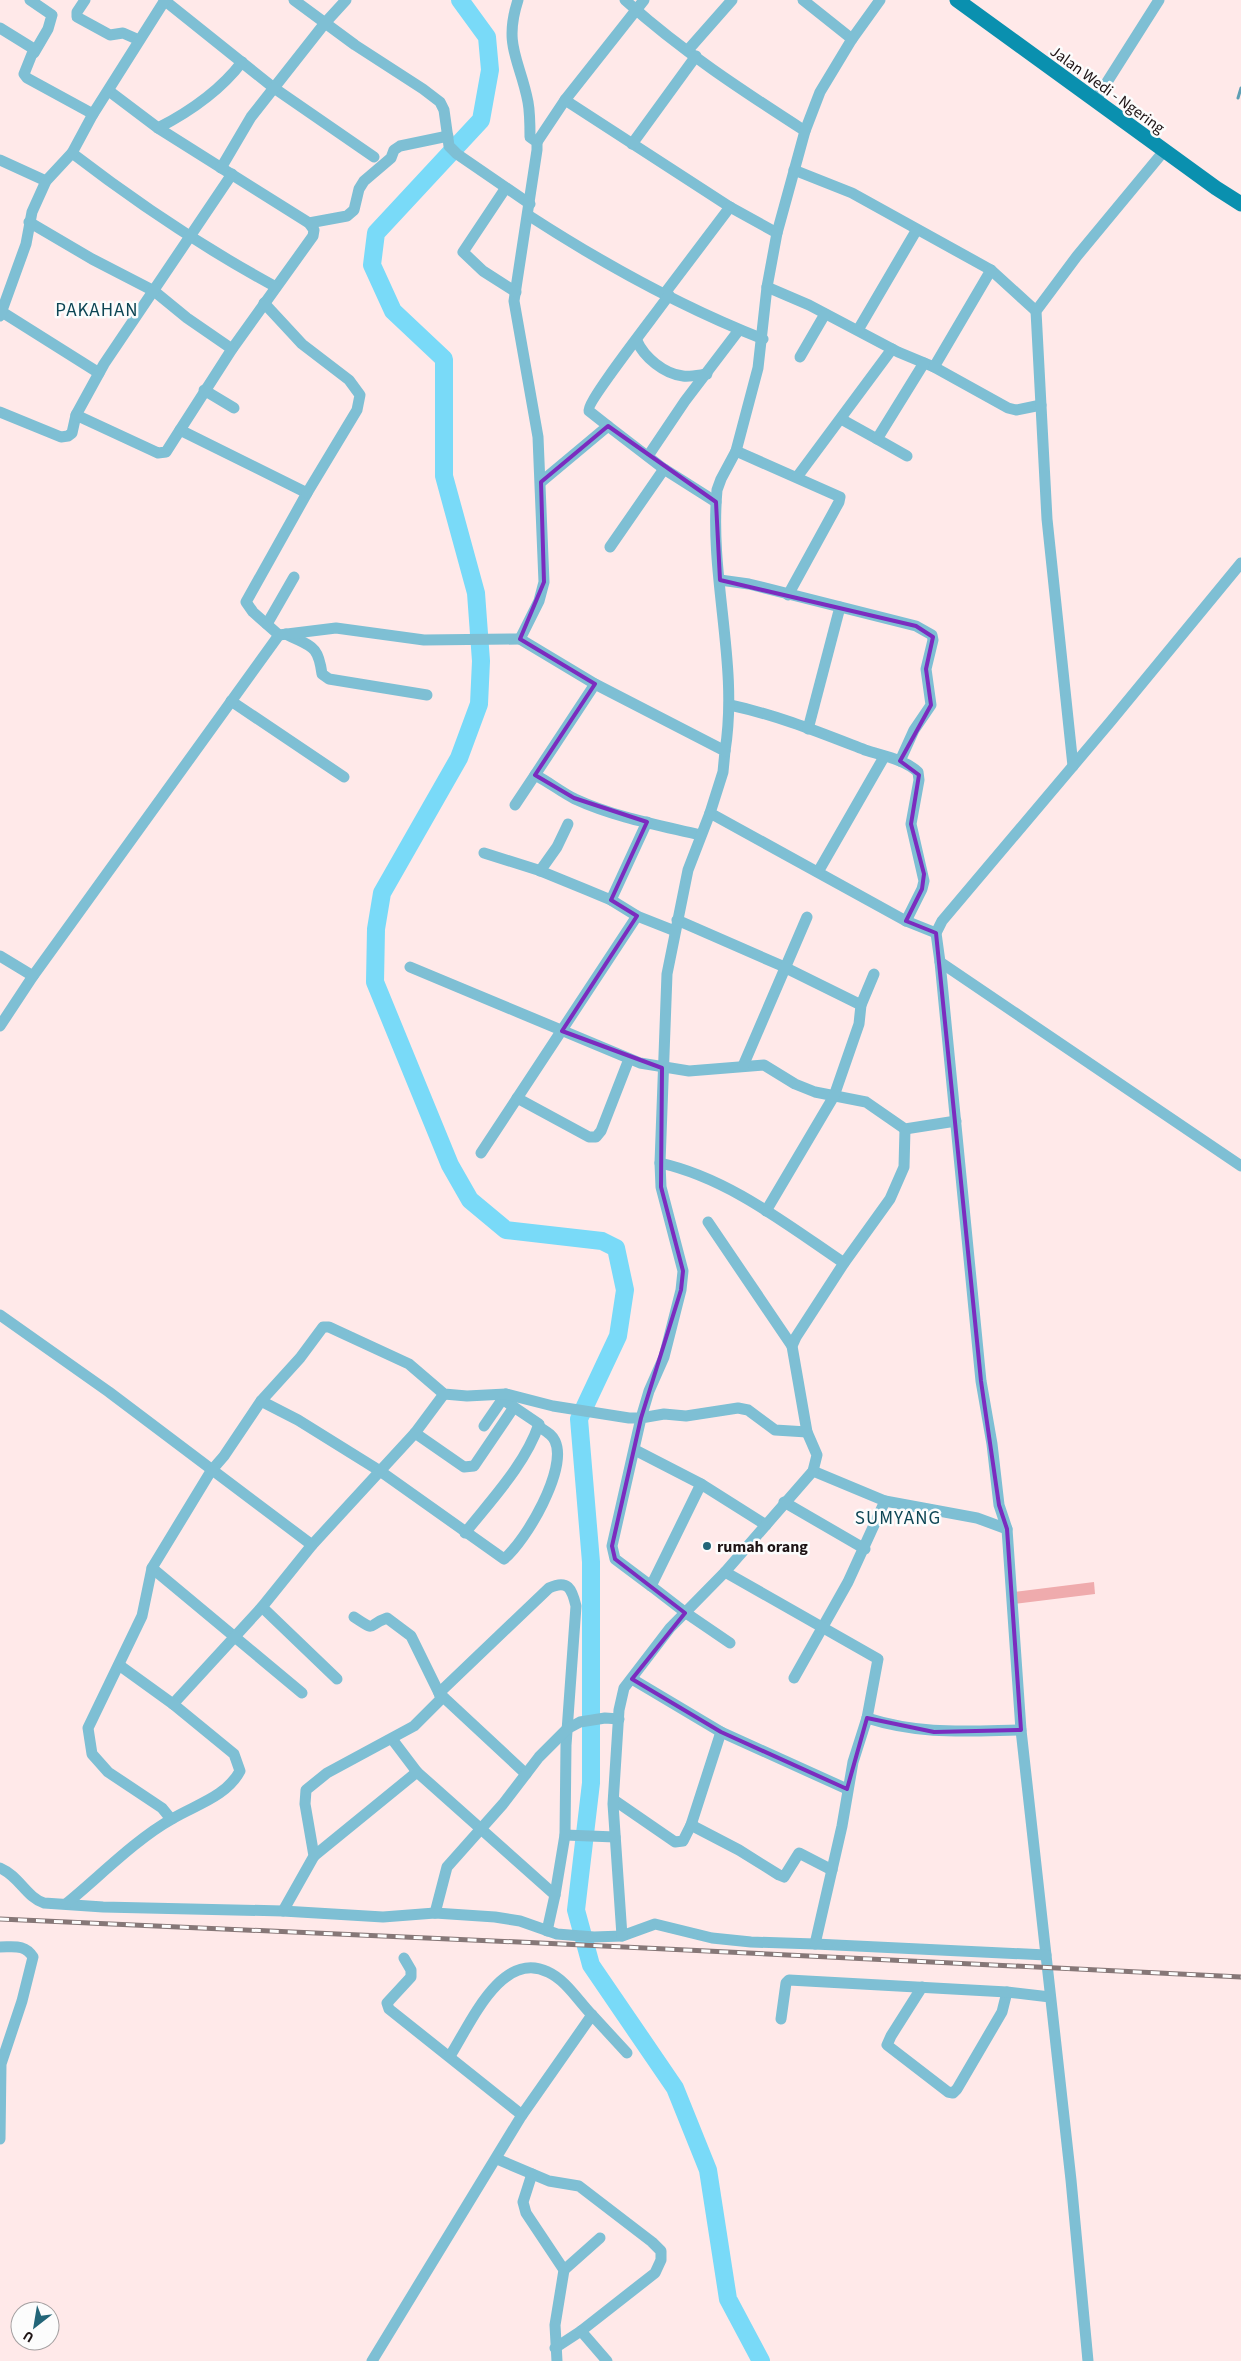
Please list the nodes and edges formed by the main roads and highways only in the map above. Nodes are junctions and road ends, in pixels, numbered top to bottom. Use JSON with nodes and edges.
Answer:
{"nodes":[{"id":1,"x":957,"y":0,"type":"edge"},
{"id":2,"x":1241,"y":204,"type":"edge"}],
"edges":[{"from":1,"to":2,"type":"main road","name":"Jalan Wedi - Ngering"}]}
